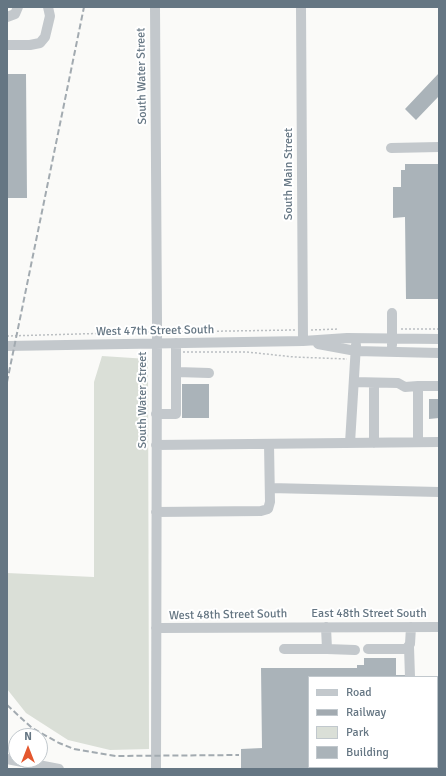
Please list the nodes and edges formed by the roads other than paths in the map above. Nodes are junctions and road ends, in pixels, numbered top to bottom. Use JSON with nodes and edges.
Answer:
{"nodes":[{"id":1,"x":18,"y":7,"type":"edge"},
{"id":2,"x":48,"y":7,"type":"edge"},
{"id":3,"x":155,"y":7,"type":"edge"},
{"id":4,"x":301,"y":7,"type":"edge"},
{"id":5,"x":7,"y":17,"type":"edge"},
{"id":6,"x":7,"y":45,"type":"edge"},
{"id":7,"x":439,"y":147,"type":"edge"},
{"id":8,"x":391,"y":148,"type":"dead end"},
{"id":9,"x":392,"y":312,"type":"dead end"},
{"id":10,"x":392,"y":334,"type":"junction"},
{"id":11,"x":356,"y":338,"type":"junction"},
{"id":12,"x":439,"y":339,"type":"edge"},
{"id":13,"x":303,"y":341,"type":"junction"},
{"id":14,"x":156,"y":344,"type":"junction"},
{"id":15,"x":7,"y":346,"type":"edge"},
{"id":16,"x":176,"y":348,"type":"junction"},
{"id":17,"x":392,"y":351,"type":"junction"},
{"id":18,"x":439,"y":353,"type":"edge"},
{"id":19,"x":355,"y":355,"type":"junction"},
{"id":20,"x":177,"y":372,"type":"junction"},
{"id":21,"x":209,"y":373,"type":"dead end"},
{"id":22,"x":354,"y":382,"type":"junction"},
{"id":23,"x":374,"y":383,"type":"junction"},
{"id":24,"x":418,"y":386,"type":"junction"},
{"id":25,"x":439,"y":386,"type":"edge"},
{"id":26,"x":156,"y":414,"type":"junction"},
{"id":27,"x":418,"y":442,"type":"junction"},
{"id":28,"x":439,"y":442,"type":"edge"},
{"id":29,"x":350,"y":443,"type":"junction"},
{"id":30,"x":374,"y":443,"type":"junction"},
{"id":31,"x":269,"y":444,"type":"junction"},
{"id":32,"x":156,"y":445,"type":"junction"},
{"id":33,"x":270,"y":488,"type":"junction"},
{"id":34,"x":439,"y":492,"type":"edge"},
{"id":35,"x":156,"y":512,"type":"junction"},
{"id":36,"x":300,"y":627,"type":"joint"},
{"id":37,"x":326,"y":627,"type":"junction"},
{"id":38,"x":411,"y":627,"type":"junction"},
{"id":39,"x":439,"y":627,"type":"edge"},
{"id":40,"x":156,"y":628,"type":"junction"},
{"id":41,"x":409,"y":647,"type":"junction"},
{"id":42,"x":284,"y":649,"type":"dead end"},
{"id":43,"x":368,"y":649,"type":"dead end"},
{"id":44,"x":327,"y":650,"type":"junction"},
{"id":45,"x":355,"y":650,"type":"dead end"},
{"id":46,"x":410,"y":676,"type":"edge"},
{"id":47,"x":7,"y":758,"type":"edge"},
{"id":48,"x":59,"y":769,"type":"edge"},
{"id":49,"x":156,"y":769,"type":"edge"}],
"edges":[{"from":1,"to":5,"type":"street"},
{"from":2,"to":6,"type":"street"},
{"from":3,"to":14,"type":"street","name":"South Water Street"},
{"from":4,"to":13,"type":"street","name":"South Main Street"},
{"from":7,"to":8,"type":"street"},
{"from":9,"to":10,"type":"street"},
{"from":10,"to":11,"type":"street"},
{"from":10,"to":12,"type":"street"},
{"from":10,"to":17,"type":"street"},
{"from":11,"to":13,"type":"street"},
{"from":11,"to":19,"type":"street"},
{"from":13,"to":16,"type":"street","name":"West 47th Street South"},
{"from":13,"to":19,"type":"street"},
{"from":14,"to":15,"type":"street","name":"West 47th Street South"},
{"from":14,"to":16,"type":"street","name":"West 47th Street South"},
{"from":14,"to":26,"type":"street","name":"South Water Street"},
{"from":16,"to":20,"type":"street"},
{"from":17,"to":18,"type":"street"},
{"from":17,"to":19,"type":"street"},
{"from":19,"to":22,"type":"street"},
{"from":20,"to":21,"type":"street"},
{"from":20,"to":26,"type":"street"},
{"from":22,"to":23,"type":"street"},
{"from":22,"to":29,"type":"street"},
{"from":23,"to":24,"type":"street"},
{"from":23,"to":30,"type":"street"},
{"from":24,"to":25,"type":"street"},
{"from":24,"to":27,"type":"street"},
{"from":26,"to":32,"type":"street","name":"South Water Street"},
{"from":27,"to":28,"type":"street"},
{"from":27,"to":30,"type":"street"},
{"from":29,"to":30,"type":"street"},
{"from":29,"to":31,"type":"street"},
{"from":31,"to":32,"type":"street"},
{"from":31,"to":33,"type":"street"},
{"from":32,"to":35,"type":"street","name":"South Water Street"},
{"from":33,"to":34,"type":"street"},
{"from":33,"to":35,"type":"street"},
{"from":35,"to":40,"type":"street","name":"South Water Street"},
{"from":36,"to":37,"type":"street","name":"East 48th Street South"},
{"from":36,"to":40,"type":"street","name":"West 48th Street South"},
{"from":37,"to":38,"type":"street","name":"East 48th Street South"},
{"from":37,"to":44,"type":"street"},
{"from":38,"to":39,"type":"street","name":"East 48th Street South"},
{"from":38,"to":41,"type":"street"},
{"from":40,"to":49,"type":"street","name":"South Water Street"},
{"from":41,"to":43,"type":"street"},
{"from":41,"to":46,"type":"street"},
{"from":42,"to":44,"type":"street"},
{"from":44,"to":45,"type":"street"},
{"from":47,"to":48,"type":"street"}]}
